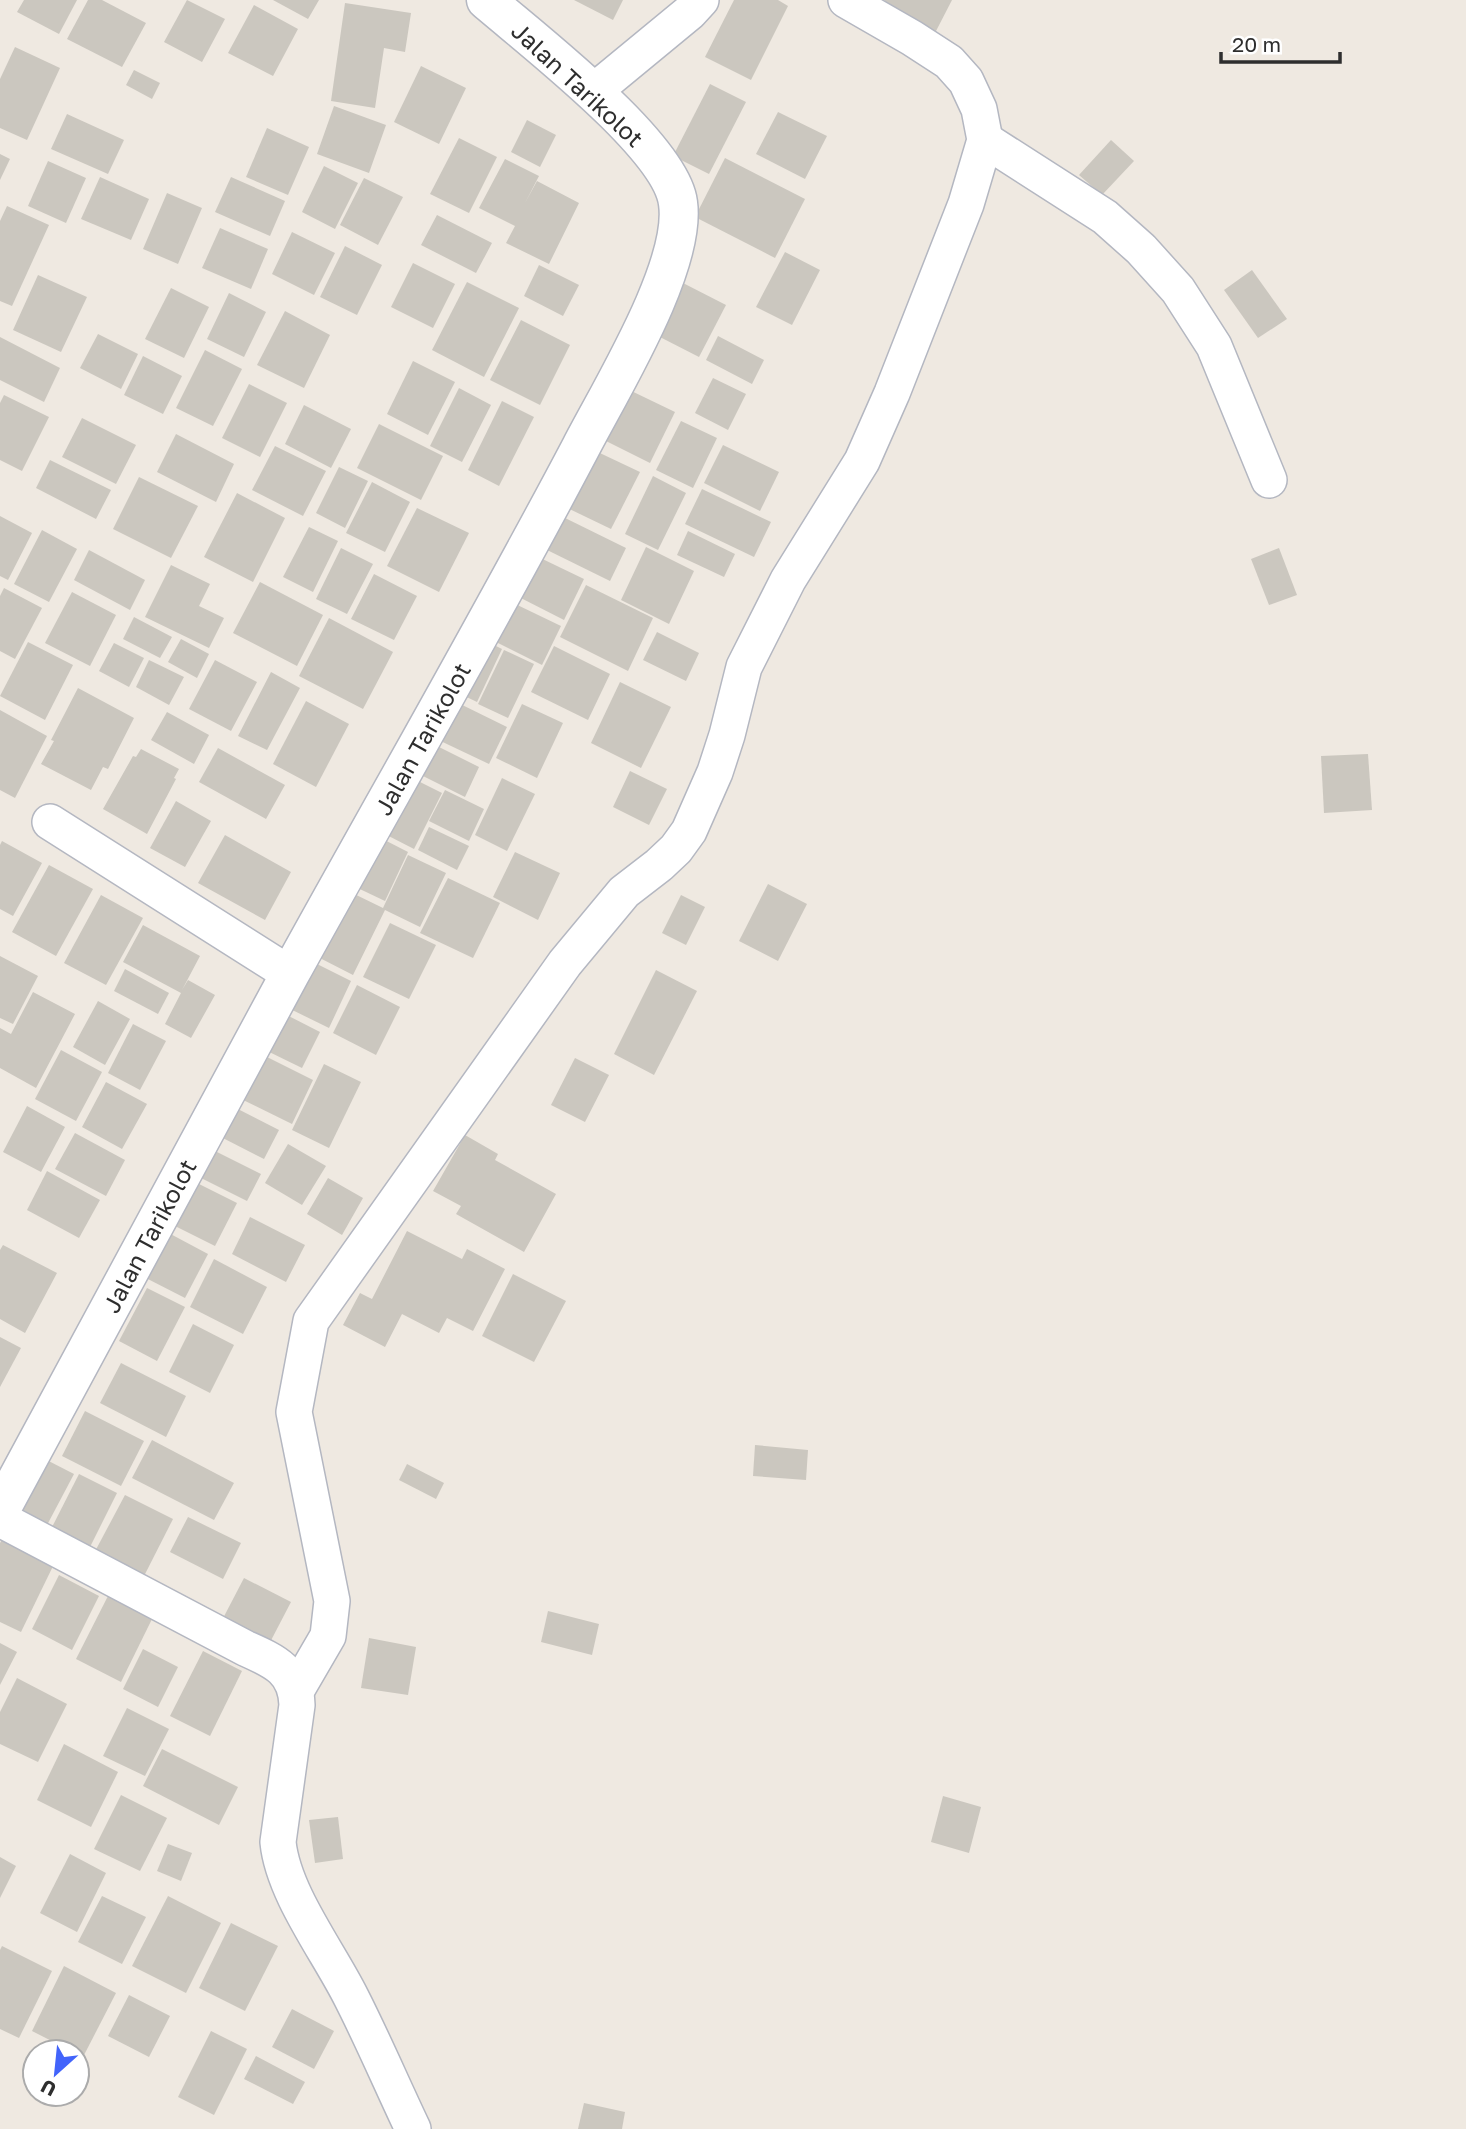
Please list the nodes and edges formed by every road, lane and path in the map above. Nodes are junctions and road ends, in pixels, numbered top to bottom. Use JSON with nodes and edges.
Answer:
{"nodes":[{"id":1,"x":486,"y":0,"type":"edge"},
{"id":2,"x":701,"y":0,"type":"edge"},
{"id":3,"x":846,"y":0,"type":"edge"},
{"id":4,"x":593,"y":92,"type":"junction"},
{"id":5,"x":985,"y":140,"type":"junction"},
{"id":6,"x":1269,"y":480,"type":"dead end"},
{"id":7,"x":50,"y":822,"type":"dead end"},
{"id":8,"x":290,"y":974,"type":"junction"},
{"id":9,"x":0,"y":1511,"type":"edge"},
{"id":10,"x":0,"y":1519,"type":"edge"},
{"id":11,"x":296,"y":1691,"type":"junction"},
{"id":12,"x":413,"y":2129,"type":"edge"}],
"edges":[{"from":1,"to":4,"type":"street","name":"Jalan Tarikolot"},
{"from":2,"to":4,"type":"street"},
{"from":3,"to":5,"type":"street"},
{"from":4,"to":8,"type":"street","name":"Jalan Tarikolot"},
{"from":5,"to":6,"type":"street"},
{"from":5,"to":11,"type":"street"},
{"from":7,"to":8,"type":"street"},
{"from":8,"to":9,"type":"street","name":"Jalan Tarikolot"},
{"from":10,"to":11,"type":"street"},
{"from":11,"to":12,"type":"street"}]}
